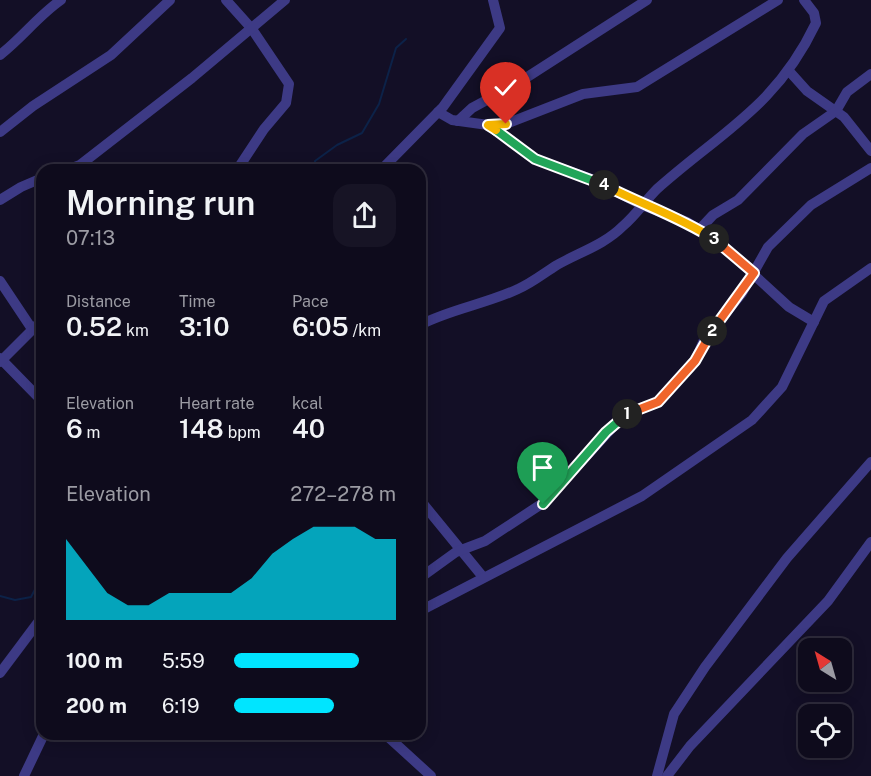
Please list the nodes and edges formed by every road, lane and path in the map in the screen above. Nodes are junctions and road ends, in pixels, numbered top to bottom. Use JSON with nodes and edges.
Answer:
{"nodes":[{"id":1,"x":61,"y":0,"type":"edge"},
{"id":2,"x":170,"y":0,"type":"edge"},
{"id":3,"x":226,"y":0,"type":"edge"},
{"id":4,"x":285,"y":0,"type":"edge"},
{"id":5,"x":493,"y":0,"type":"edge"},
{"id":6,"x":647,"y":0,"type":"edge"},
{"id":7,"x":778,"y":0,"type":"edge"},
{"id":8,"x":804,"y":0,"type":"edge"},
{"id":9,"x":252,"y":29,"type":"junction"},
{"id":10,"x":0,"y":55,"type":"edge"},
{"id":11,"x":789,"y":70,"type":"junction"},
{"id":12,"x":871,"y":74,"type":"edge"},
{"id":13,"x":836,"y":111,"type":"junction"},
{"id":14,"x":438,"y":112,"type":"junction"},
{"id":15,"x":458,"y":121,"type":"junction"},
{"id":16,"x":488,"y":125,"type":"junction"},
{"id":17,"x":0,"y":132,"type":"edge"},
{"id":18,"x":871,"y":151,"type":"edge"},
{"id":19,"x":81,"y":164,"type":"edge"},
{"id":20,"x":241,"y":164,"type":"edge"},
{"id":21,"x":387,"y":164,"type":"edge"},
{"id":22,"x":871,"y":168,"type":"edge"},
{"id":23,"x":36,"y":181,"type":"edge"},
{"id":24,"x":0,"y":200,"type":"edge"},
{"id":25,"x":642,"y":205,"type":"junction"},
{"id":26,"x":699,"y":230,"type":"junction"},
{"id":27,"x":871,"y":268,"type":"edge"},
{"id":28,"x":754,"y":273,"type":"junction"},
{"id":29,"x":0,"y":281,"type":"edge"},
{"id":30,"x":426,"y":322,"type":"edge"},
{"id":31,"x":814,"y":322,"type":"junction"},
{"id":32,"x":36,"y":325,"type":"edge"},
{"id":33,"x":32,"y":329,"type":"junction"},
{"id":34,"x":1,"y":360,"type":"edge"},
{"id":35,"x":36,"y":395,"type":"edge"},
{"id":36,"x":871,"y":462,"type":"edge"},
{"id":37,"x":426,"y":508,"type":"edge"},
{"id":38,"x":871,"y":542,"type":"edge"},
{"id":39,"x":460,"y":550,"type":"junction"},
{"id":40,"x":426,"y":574,"type":"edge"},
{"id":41,"x":483,"y":577,"type":"junction"},
{"id":42,"x":426,"y":609,"type":"edge"},
{"id":43,"x":36,"y":625,"type":"edge"},
{"id":44,"x":0,"y":673,"type":"edge"},
{"id":45,"x":41,"y":740,"type":"edge"},
{"id":46,"x":392,"y":740,"type":"edge"},
{"id":47,"x":24,"y":776,"type":"edge"},
{"id":48,"x":431,"y":776,"type":"edge"},
{"id":49,"x":657,"y":776,"type":"edge"},
{"id":50,"x":667,"y":776,"type":"edge"}],
"edges":[{"from":1,"to":10,"type":"street"},
{"from":2,"to":17,"type":"street"},
{"from":3,"to":9,"type":"street"},
{"from":4,"to":9,"type":"street"},
{"from":5,"to":14,"type":"street"},
{"from":6,"to":15,"type":"street"},
{"from":7,"to":16,"type":"street"},
{"from":8,"to":11,"type":"street"},
{"from":9,"to":19,"type":"street"},
{"from":9,"to":20,"type":"street"},
{"from":11,"to":13,"type":"street"},
{"from":11,"to":25,"type":"street"},
{"from":12,"to":13,"type":"street"},
{"from":13,"to":18,"type":"street"},
{"from":13,"to":26,"type":"street"},
{"from":14,"to":15,"type":"street"},
{"from":14,"to":21,"type":"street"},
{"from":15,"to":16,"type":"street"},
{"from":16,"to":25,"type":"street"},
{"from":22,"to":28,"type":"street"},
{"from":23,"to":24,"type":"street"},
{"from":25,"to":26,"type":"street"},
{"from":25,"to":30,"type":"street"},
{"from":26,"to":28,"type":"street"},
{"from":27,"to":31,"type":"street"},
{"from":28,"to":31,"type":"street"},
{"from":28,"to":39,"type":"street"},
{"from":29,"to":33,"type":"street"},
{"from":31,"to":41,"type":"street"},
{"from":32,"to":33,"type":"street"},
{"from":33,"to":34,"type":"street"},
{"from":34,"to":35,"type":"street"},
{"from":36,"to":49,"type":"street"},
{"from":37,"to":39,"type":"street"},
{"from":38,"to":50,"type":"street"},
{"from":39,"to":40,"type":"street"},
{"from":39,"to":41,"type":"street"},
{"from":41,"to":42,"type":"street"},
{"from":43,"to":44,"type":"street"},
{"from":45,"to":47,"type":"street"},
{"from":46,"to":48,"type":"street"}]}
